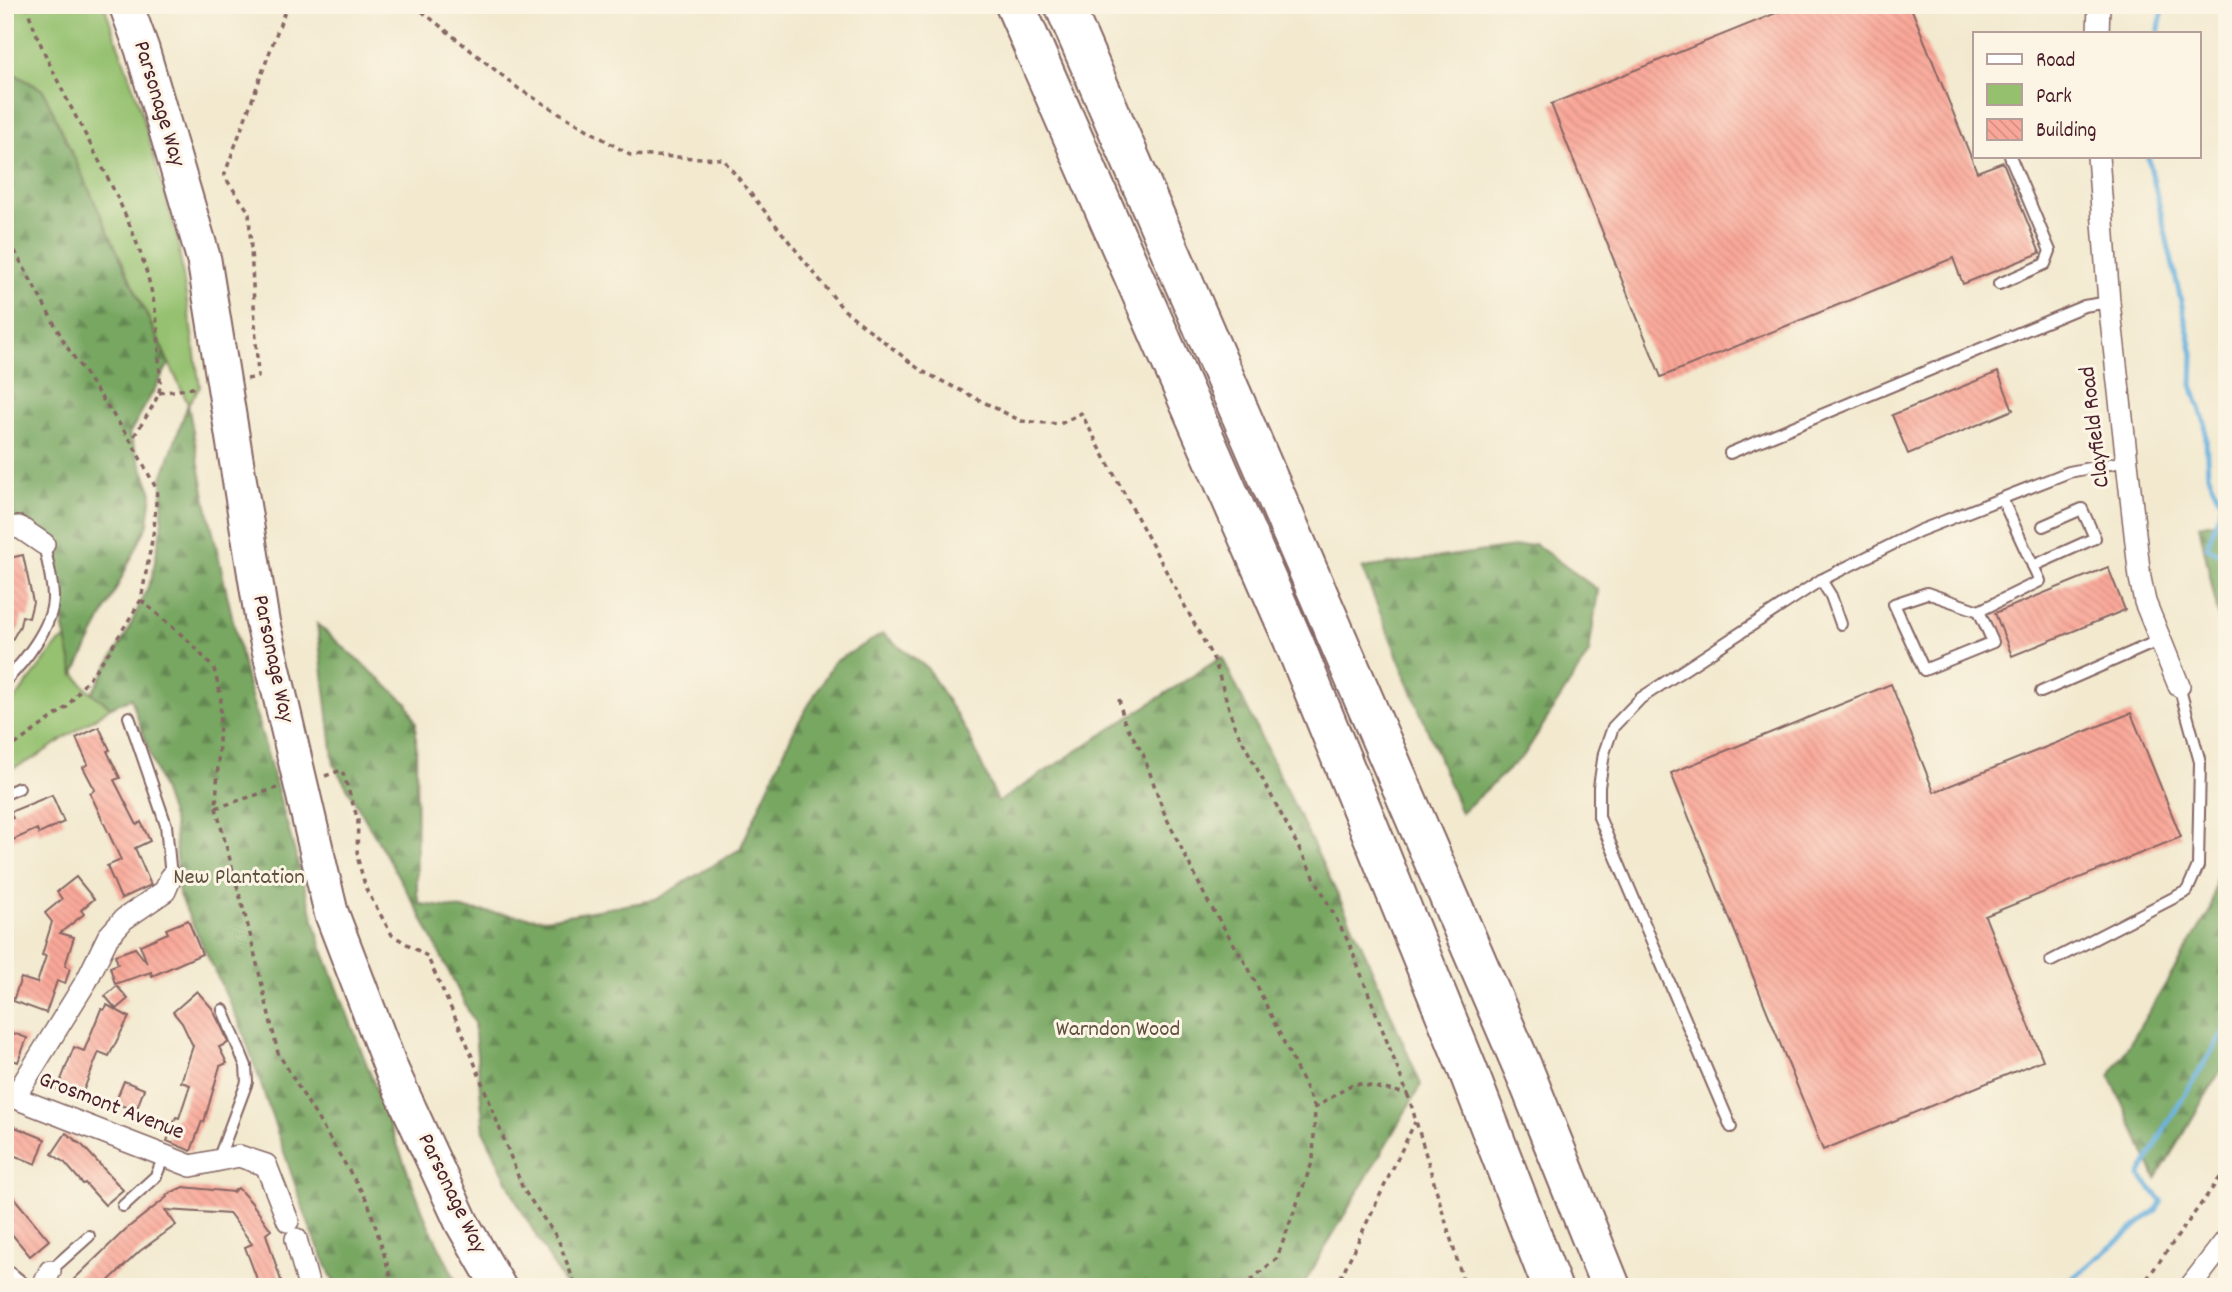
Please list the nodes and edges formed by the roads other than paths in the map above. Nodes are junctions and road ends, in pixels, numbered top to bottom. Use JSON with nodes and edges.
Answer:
{"nodes":[{"id":1,"x":126,"y":5,"type":"edge"},
{"id":2,"x":1015,"y":5,"type":"edge"},
{"id":3,"x":1063,"y":5,"type":"edge"},
{"id":4,"x":2099,"y":5,"type":"edge"},
{"id":5,"x":2098,"y":32,"type":"edge"},
{"id":6,"x":2011,"y":158,"type":"edge"},
{"id":7,"x":2098,"y":158,"type":"edge"},
{"id":8,"x":1998,"y":284,"type":"dead end"},
{"id":9,"x":2109,"y":302,"type":"junction"},
{"id":10,"x":1730,"y":453,"type":"dead end"},
{"id":11,"x":2126,"y":461,"type":"junction"},
{"id":12,"x":2002,"y":499,"type":"junction"},
{"id":13,"x":6,"y":522,"type":"edge"},
{"id":14,"x":2043,"y":526,"type":"dead end"},
{"id":15,"x":44,"y":544,"type":"joint"},
{"id":16,"x":2033,"y":566,"type":"junction"},
{"id":17,"x":1821,"y":580,"type":"junction"},
{"id":18,"x":1979,"y":611,"type":"junction"},
{"id":19,"x":1840,"y":624,"type":"dead end"},
{"id":20,"x":2160,"y":640,"type":"junction"},
{"id":21,"x":5,"y":681,"type":"edge"},
{"id":22,"x":2179,"y":686,"type":"joint"},
{"id":23,"x":2041,"y":692,"type":"dead end"},
{"id":24,"x":129,"y":717,"type":"dead end"},
{"id":25,"x":19,"y":788,"type":"dead end"},
{"id":26,"x":5,"y":794,"type":"edge"},
{"id":27,"x":171,"y":877,"type":"joint"},
{"id":28,"x":2051,"y":961,"type":"dead end"},
{"id":29,"x":223,"y":1010,"type":"dead end"},
{"id":30,"x":10,"y":1096,"type":"edge"},
{"id":31,"x":1731,"y":1127,"type":"dead end"},
{"id":32,"x":164,"y":1156,"type":"junction"},
{"id":33,"x":218,"y":1160,"type":"junction"},
{"id":34,"x":123,"y":1206,"type":"dead end"},
{"id":35,"x":89,"y":1236,"type":"dead end"},
{"id":36,"x":2227,"y":1239,"type":"edge"},
{"id":37,"x":5,"y":1268,"type":"edge"},
{"id":38,"x":46,"y":1279,"type":"edge"},
{"id":39,"x":28,"y":1287,"type":"edge"},
{"id":40,"x":309,"y":1287,"type":"edge"},
{"id":41,"x":499,"y":1287,"type":"edge"},
{"id":42,"x":1552,"y":1287,"type":"edge"},
{"id":43,"x":1611,"y":1287,"type":"edge"},
{"id":44,"x":2190,"y":1287,"type":"edge"}],
"edges":[{"from":1,"to":41,"type":"main road","name":"Parsonage Way"},
{"from":2,"to":42,"type":"highway"},
{"from":3,"to":43,"type":"highway"},
{"from":4,"to":5,"type":"street"},
{"from":6,"to":8,"type":"lane"},
{"from":7,"to":9,"type":"street","name":"Clayfield Road"},
{"from":9,"to":10,"type":"lane"},
{"from":9,"to":11,"type":"street","name":"Clayfield Road"},
{"from":11,"to":12,"type":"lane"},
{"from":11,"to":20,"type":"street","name":"Clayfield Road"},
{"from":12,"to":16,"type":"lane"},
{"from":12,"to":17,"type":"lane"},
{"from":13,"to":15,"type":"street"},
{"from":14,"to":16,"type":"lane"},
{"from":15,"to":21,"type":"lane"},
{"from":16,"to":18,"type":"lane"},
{"from":17,"to":19,"type":"lane"},
{"from":17,"to":31,"type":"lane"},
{"from":18,"to":18,"type":"lane"},
{"from":20,"to":22,"type":"street","name":"Clayfield Road"},
{"from":20,"to":23,"type":"lane"},
{"from":22,"to":28,"type":"lane"},
{"from":24,"to":27,"type":"lane"},
{"from":25,"to":26,"type":"lane"},
{"from":27,"to":30,"type":"street"},
{"from":29,"to":33,"type":"lane"},
{"from":30,"to":32,"type":"street","name":"Grosmont Avenue"},
{"from":32,"to":33,"type":"street","name":"Grosmont Avenue"},
{"from":32,"to":34,"type":"lane"},
{"from":33,"to":40,"type":"street","name":"Grosmont Avenue"},
{"from":35,"to":38,"type":"lane"},
{"from":36,"to":44,"type":"street"},
{"from":37,"to":39,"type":"lane"}]}
